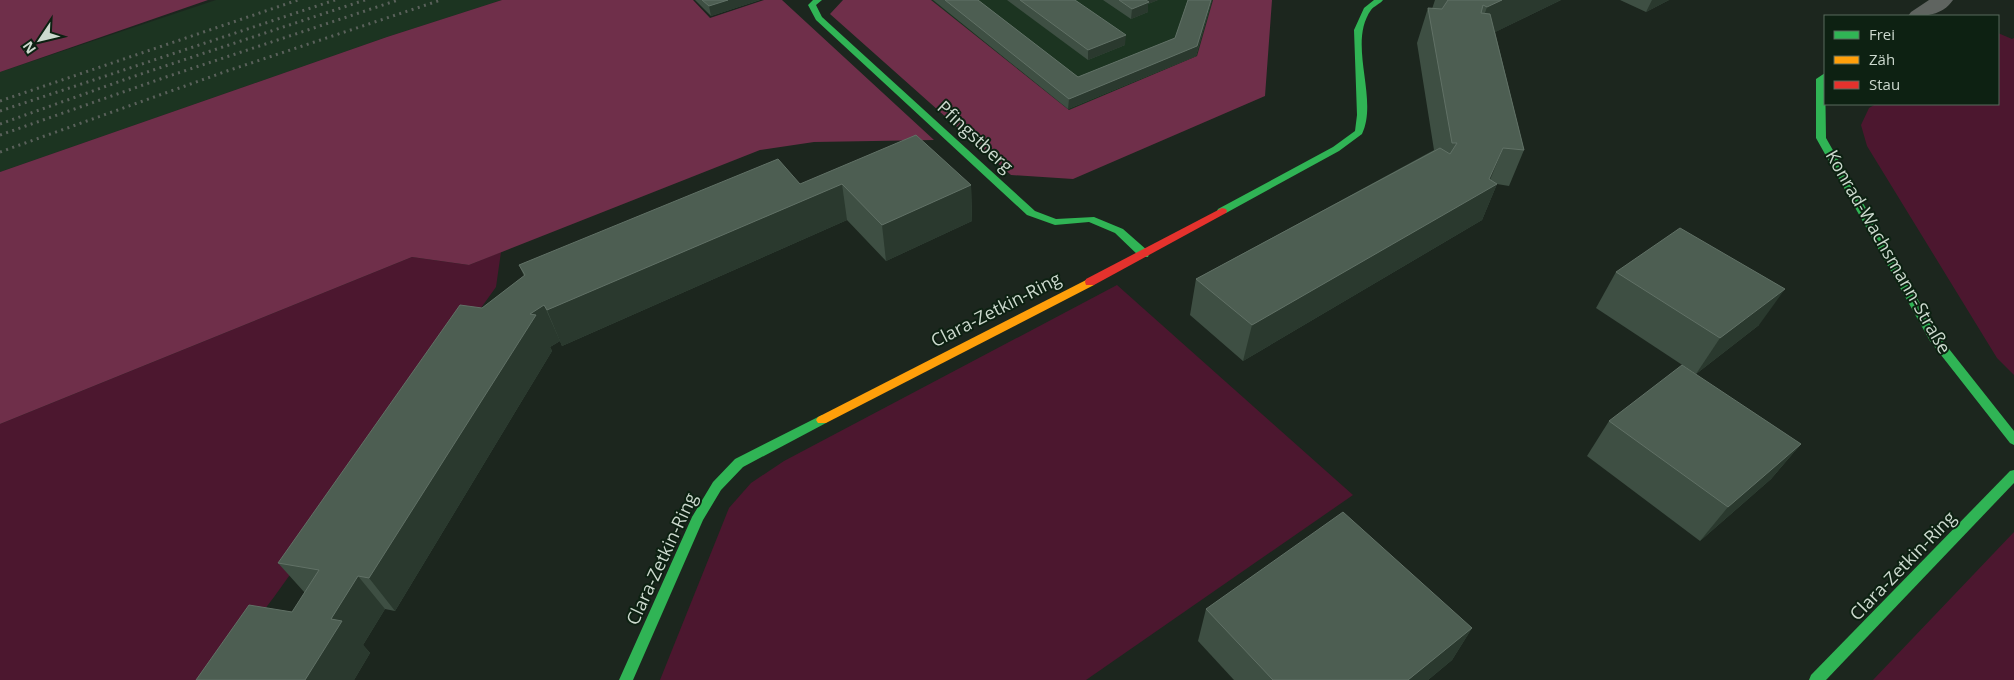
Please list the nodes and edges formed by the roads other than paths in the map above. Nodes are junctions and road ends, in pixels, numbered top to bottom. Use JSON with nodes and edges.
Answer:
{"nodes":[{"id":1,"x":818,"y":0,"type":"edge"},
{"id":2,"x":1379,"y":0,"type":"edge"},
{"id":3,"x":1943,"y":0,"type":"edge"},
{"id":4,"x":1920,"y":15,"type":"edge"},
{"id":5,"x":1824,"y":77,"type":"edge"},
{"id":6,"x":1144,"y":254,"type":"junction"},
{"id":7,"x":2014,"y":440,"type":"edge"},
{"id":8,"x":2014,"y":475,"type":"edge"},
{"id":9,"x":626,"y":680,"type":"edge"},
{"id":10,"x":1816,"y":680,"type":"edge"}],
"edges":[{"from":1,"to":6,"type":"street","name":"Pfingstberg"},
{"from":2,"to":6,"type":"street","name":"Clara-Zetkin-Ring"},
{"from":3,"to":4,"type":"street"},
{"from":5,"to":7,"type":"street","name":"Konrad-Wachsmann-Straße"},
{"from":6,"to":9,"type":"street","name":"Clara-Zetkin-Ring"},
{"from":8,"to":10,"type":"street","name":"Clara-Zetkin-Ring"}]}
